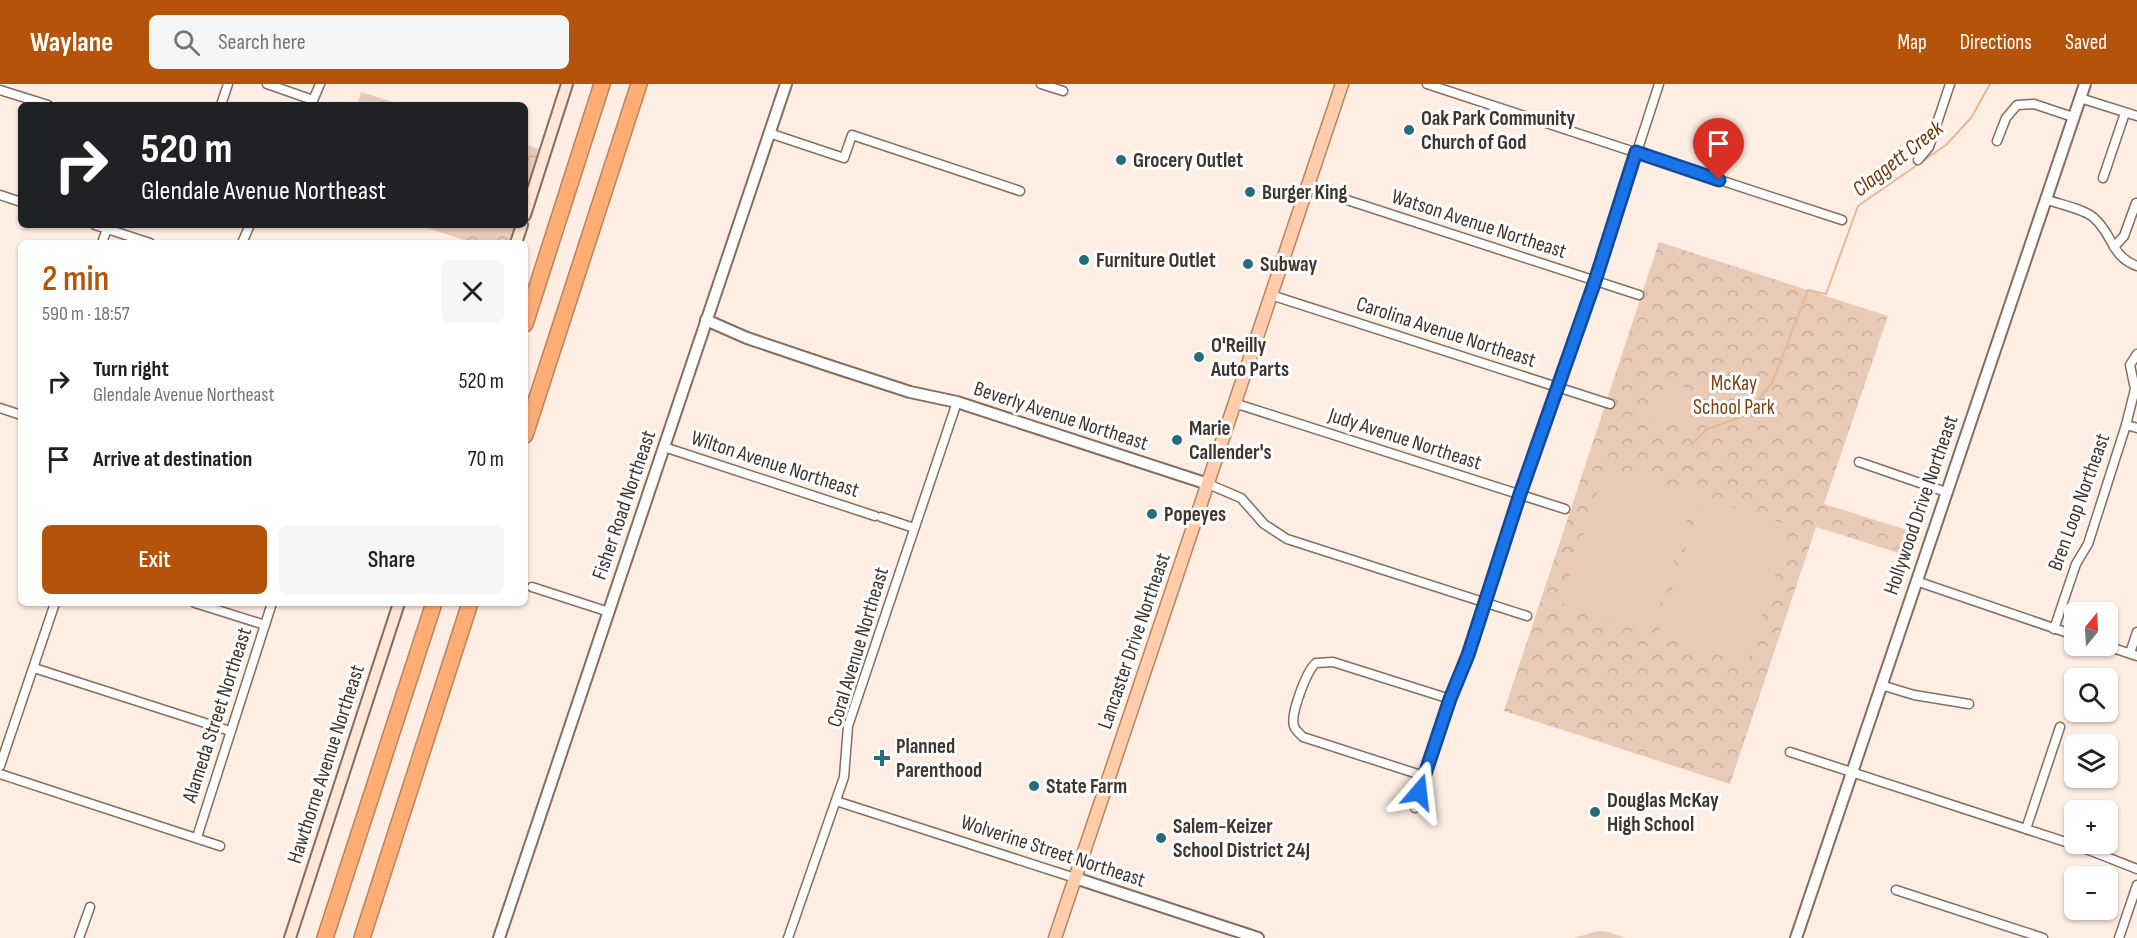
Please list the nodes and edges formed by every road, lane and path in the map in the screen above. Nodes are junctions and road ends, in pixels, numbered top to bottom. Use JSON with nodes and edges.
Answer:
{"nodes":[{"id":1,"x":228,"y":84,"type":"edge"},
{"id":2,"x":267,"y":84,"type":"edge"},
{"id":3,"x":320,"y":84,"type":"edge"},
{"id":4,"x":567,"y":84,"type":"edge"},
{"id":5,"x":602,"y":84,"type":"edge"},
{"id":6,"x":639,"y":84,"type":"edge"},
{"id":7,"x":786,"y":84,"type":"edge"},
{"id":8,"x":1041,"y":84,"type":"edge"},
{"id":9,"x":1342,"y":84,"type":"edge"},
{"id":10,"x":1427,"y":84,"type":"edge"},
{"id":11,"x":1659,"y":84,"type":"edge"},
{"id":12,"x":1950,"y":84,"type":"edge"},
{"id":13,"x":2085,"y":84,"type":"edge"},
{"id":14,"x":0,"y":90,"type":"edge"},
{"id":15,"x":1063,"y":91,"type":"dead end"},
{"id":16,"x":2080,"y":98,"type":"junction"},
{"id":17,"x":38,"y":102,"type":"edge"},
{"id":18,"x":222,"y":102,"type":"edge"},
{"id":19,"x":312,"y":102,"type":"edge"},
{"id":20,"x":2125,"y":112,"type":"junction"},
{"id":21,"x":2137,"y":116,"type":"edge"},
{"id":22,"x":2073,"y":117,"type":"junction"},
{"id":23,"x":769,"y":133,"type":"junction"},
{"id":24,"x":1997,"y":141,"type":"dead end"},
{"id":25,"x":1636,"y":152,"type":"junction"},
{"id":26,"x":1918,"y":159,"type":"dead end"},
{"id":27,"x":2103,"y":178,"type":"dead end"},
{"id":28,"x":1307,"y":187,"type":"junction"},
{"id":29,"x":1020,"y":191,"type":"dead end"},
{"id":30,"x":1,"y":198,"type":"edge"},
{"id":31,"x":2045,"y":199,"type":"junction"},
{"id":32,"x":18,"y":201,"type":"edge"},
{"id":33,"x":2136,"y":203,"type":"edge"},
{"id":34,"x":528,"y":206,"type":"edge"},
{"id":35,"x":1842,"y":220,"type":"dead end"},
{"id":36,"x":106,"y":229,"type":"joint"},
{"id":37,"x":103,"y":240,"type":"edge"},
{"id":38,"x":141,"y":240,"type":"edge"},
{"id":39,"x":2114,"y":247,"type":"junction"},
{"id":40,"x":2137,"y":266,"type":"edge"},
{"id":41,"x":1595,"y":281,"type":"junction"},
{"id":42,"x":1271,"y":295,"type":"junction"},
{"id":43,"x":1639,"y":296,"type":"dead end"},
{"id":44,"x":528,"y":315,"type":"edge"},
{"id":45,"x":706,"y":320,"type":"junction"},
{"id":46,"x":2137,"y":354,"type":"edge"},
{"id":47,"x":1557,"y":387,"type":"junction"},
{"id":48,"x":957,"y":402,"type":"junction"},
{"id":49,"x":1234,"y":403,"type":"junction"},
{"id":50,"x":1610,"y":404,"type":"dead end"},
{"id":51,"x":0,"y":408,"type":"edge"},
{"id":52,"x":18,"y":414,"type":"edge"},
{"id":53,"x":2126,"y":424,"type":"junction"},
{"id":54,"x":528,"y":426,"type":"edge"},
{"id":55,"x":2137,"y":428,"type":"edge"},
{"id":56,"x":664,"y":447,"type":"junction"},
{"id":57,"x":1859,"y":462,"type":"dead end"},
{"id":58,"x":1208,"y":484,"type":"junction"},
{"id":59,"x":1946,"y":492,"type":"junction"},
{"id":60,"x":1520,"y":494,"type":"junction"},
{"id":61,"x":1565,"y":509,"type":"dead end"},
{"id":62,"x":914,"y":528,"type":"junction"},
{"id":63,"x":1916,"y":581,"type":"junction"},
{"id":64,"x":532,"y":587,"type":"dead end"},
{"id":65,"x":1485,"y":602,"type":"junction"},
{"id":66,"x":54,"y":606,"type":"edge"},
{"id":67,"x":205,"y":606,"type":"edge"},
{"id":68,"x":271,"y":606,"type":"edge"},
{"id":69,"x":398,"y":606,"type":"edge"},
{"id":70,"x":433,"y":606,"type":"edge"},
{"id":71,"x":469,"y":606,"type":"edge"},
{"id":72,"x":609,"y":612,"type":"junction"},
{"id":73,"x":1527,"y":616,"type":"dead end"},
{"id":74,"x":265,"y":625,"type":"junction"},
{"id":75,"x":2054,"y":629,"type":"junction"},
{"id":76,"x":2064,"y":632,"type":"edge"},
{"id":77,"x":2137,"y":632,"type":"edge"},
{"id":78,"x":2118,"y":650,"type":"edge"},
{"id":79,"x":2133,"y":655,"type":"edge"},
{"id":80,"x":34,"y":668,"type":"junction"},
{"id":81,"x":1881,"y":685,"type":"junction"},
{"id":82,"x":1450,"y":699,"type":"junction"},
{"id":83,"x":1970,"y":704,"type":"dead end"},
{"id":84,"x":2060,"y":728,"type":"dead end"},
{"id":85,"x":230,"y":731,"type":"junction"},
{"id":86,"x":1790,"y":752,"type":"dead end"},
{"id":87,"x":0,"y":766,"type":"edge"},
{"id":88,"x":1852,"y":773,"type":"junction"},
{"id":89,"x":0,"y":774,"type":"edge"},
{"id":90,"x":1424,"y":776,"type":"junction"},
{"id":91,"x":836,"y":801,"type":"junction"},
{"id":92,"x":1415,"y":808,"type":"dead end"},
{"id":93,"x":2026,"y":829,"type":"junction"},
{"id":94,"x":197,"y":837,"type":"junction"},
{"id":95,"x":220,"y":846,"type":"dead end"},
{"id":96,"x":2137,"y":868,"type":"edge"},
{"id":97,"x":1076,"y":879,"type":"junction"},
{"id":98,"x":2137,"y":885,"type":"edge"},
{"id":99,"x":1896,"y":890,"type":"dead end"},
{"id":100,"x":90,"y":907,"type":"dead end"},
{"id":101,"x":363,"y":935,"type":"edge"},
{"id":102,"x":80,"y":938,"type":"edge"},
{"id":103,"x":290,"y":938,"type":"edge"},
{"id":104,"x":325,"y":938,"type":"edge"},
{"id":105,"x":499,"y":938,"type":"edge"},
{"id":106,"x":789,"y":938,"type":"edge"},
{"id":107,"x":1055,"y":938,"type":"edge"},
{"id":108,"x":1258,"y":938,"type":"edge"},
{"id":109,"x":1796,"y":938,"type":"edge"},
{"id":110,"x":2043,"y":938,"type":"edge"},
{"id":111,"x":2119,"y":938,"type":"edge"}],
"edges":[{"from":1,"to":18,"type":"street"},
{"from":2,"to":19,"type":"street"},
{"from":3,"to":19,"type":"street"},
{"from":4,"to":34,"type":"main road"},
{"from":5,"to":44,"type":"highway"},
{"from":6,"to":54,"type":"highway"},
{"from":7,"to":23,"type":"street","name":"Fisher Road Northeast"},
{"from":8,"to":15,"type":"street"},
{"from":9,"to":28,"type":"main road","name":"Lancaster Drive Northeast"},
{"from":10,"to":25,"type":"street"},
{"from":11,"to":25,"type":"street"},
{"from":12,"to":26,"type":"street"},
{"from":13,"to":16,"type":"street","name":"Hollywood Drive Northeast"},
{"from":14,"to":17,"type":"street"},
{"from":16,"to":20,"type":"street"},
{"from":16,"to":22,"type":"street","name":"Hollywood Drive Northeast"},
{"from":20,"to":21,"type":"street"},
{"from":20,"to":27,"type":"street"},
{"from":22,"to":24,"type":"street"},
{"from":22,"to":31,"type":"street","name":"Hollywood Drive Northeast"},
{"from":23,"to":29,"type":"street"},
{"from":23,"to":45,"type":"street","name":"Fisher Road Northeast"},
{"from":25,"to":35,"type":"street"},
{"from":25,"to":41,"type":"street"},
{"from":28,"to":41,"type":"street","name":"Watson Avenue Northeast"},
{"from":28,"to":42,"type":"main road","name":"Lancaster Drive Northeast"},
{"from":30,"to":32,"type":"street"},
{"from":31,"to":39,"type":"street"},
{"from":31,"to":59,"type":"street","name":"Hollywood Drive Northeast"},
{"from":33,"to":39,"type":"street"},
{"from":36,"to":37,"type":"street"},
{"from":36,"to":38,"type":"street"},
{"from":39,"to":40,"type":"street"},
{"from":41,"to":43,"type":"street","name":"Watson Avenue Northeast"},
{"from":41,"to":47,"type":"street"},
{"from":42,"to":47,"type":"street","name":"Carolina Avenue Northeast"},
{"from":42,"to":49,"type":"main road","name":"Lancaster Drive Northeast"},
{"from":45,"to":48,"type":"street","name":"Beverly Avenue Northeast"},
{"from":45,"to":56,"type":"street","name":"Fisher Road Northeast"},
{"from":46,"to":53,"type":"street","name":"Bren Loop Northeast"},
{"from":47,"to":50,"type":"street","name":"Carolina Avenue Northeast"},
{"from":47,"to":60,"type":"street"},
{"from":48,"to":58,"type":"street","name":"Beverly Avenue Northeast"},
{"from":48,"to":62,"type":"street","name":"Coral Avenue Northeast"},
{"from":49,"to":58,"type":"main road","name":"Lancaster Drive Northeast"},
{"from":49,"to":60,"type":"street","name":"Judy Avenue Northeast"},
{"from":51,"to":52,"type":"street"},
{"from":53,"to":55,"type":"street"},
{"from":53,"to":75,"type":"street","name":"Bren Loop Northeast"},
{"from":56,"to":62,"type":"street","name":"Wilton Avenue Northeast"},
{"from":56,"to":72,"type":"street","name":"Fisher Road Northeast"},
{"from":57,"to":59,"type":"street"},
{"from":58,"to":65,"type":"street","name":"Beverly Avenue Northeast"},
{"from":58,"to":97,"type":"main road","name":"Lancaster Drive Northeast"},
{"from":59,"to":63,"type":"street","name":"Hollywood Drive Northeast"},
{"from":60,"to":61,"type":"street","name":"Judy Avenue Northeast"},
{"from":60,"to":65,"type":"street"},
{"from":62,"to":91,"type":"street","name":"Coral Avenue Northeast"},
{"from":63,"to":75,"type":"street"},
{"from":63,"to":81,"type":"street","name":"Hollywood Drive Northeast"},
{"from":64,"to":72,"type":"street"},
{"from":65,"to":73,"type":"street","name":"Beverly Avenue Northeast"},
{"from":65,"to":82,"type":"street"},
{"from":66,"to":80,"type":"street"},
{"from":67,"to":74,"type":"street"},
{"from":68,"to":74,"type":"street","name":"Alameda Street Northeast"},
{"from":69,"to":103,"type":"main road","name":"Hawthorne Avenue Northeast"},
{"from":70,"to":104,"type":"highway"},
{"from":71,"to":101,"type":"highway"},
{"from":72,"to":105,"type":"street","name":"Fisher Road Northeast"},
{"from":74,"to":85,"type":"street","name":"Alameda Street Northeast"},
{"from":75,"to":76,"type":"street"},
{"from":77,"to":79,"type":"street"},
{"from":78,"to":79,"type":"street"},
{"from":80,"to":85,"type":"street"},
{"from":80,"to":87,"type":"street"},
{"from":81,"to":83,"type":"street"},
{"from":81,"to":88,"type":"street","name":"Hollywood Drive Northeast"},
{"from":82,"to":90,"type":"street"},
{"from":82,"to":90,"type":"street"},
{"from":84,"to":93,"type":"street"},
{"from":85,"to":94,"type":"street","name":"Alameda Street Northeast"},
{"from":86,"to":88,"type":"street"},
{"from":88,"to":93,"type":"street"},
{"from":88,"to":109,"type":"street","name":"Hollywood Drive Northeast"},
{"from":89,"to":94,"type":"street"},
{"from":90,"to":92,"type":"street"},
{"from":91,"to":97,"type":"street","name":"Wolverine Street Northeast"},
{"from":91,"to":106,"type":"street","name":"Coral Avenue Northeast"},
{"from":93,"to":96,"type":"street"},
{"from":94,"to":95,"type":"street"},
{"from":97,"to":107,"type":"main road","name":"Lancaster Drive Northeast"},
{"from":97,"to":108,"type":"street","name":"Wolverine Street Northeast"},
{"from":98,"to":111,"type":"street"},
{"from":99,"to":110,"type":"street"},
{"from":100,"to":102,"type":"street"}]}
